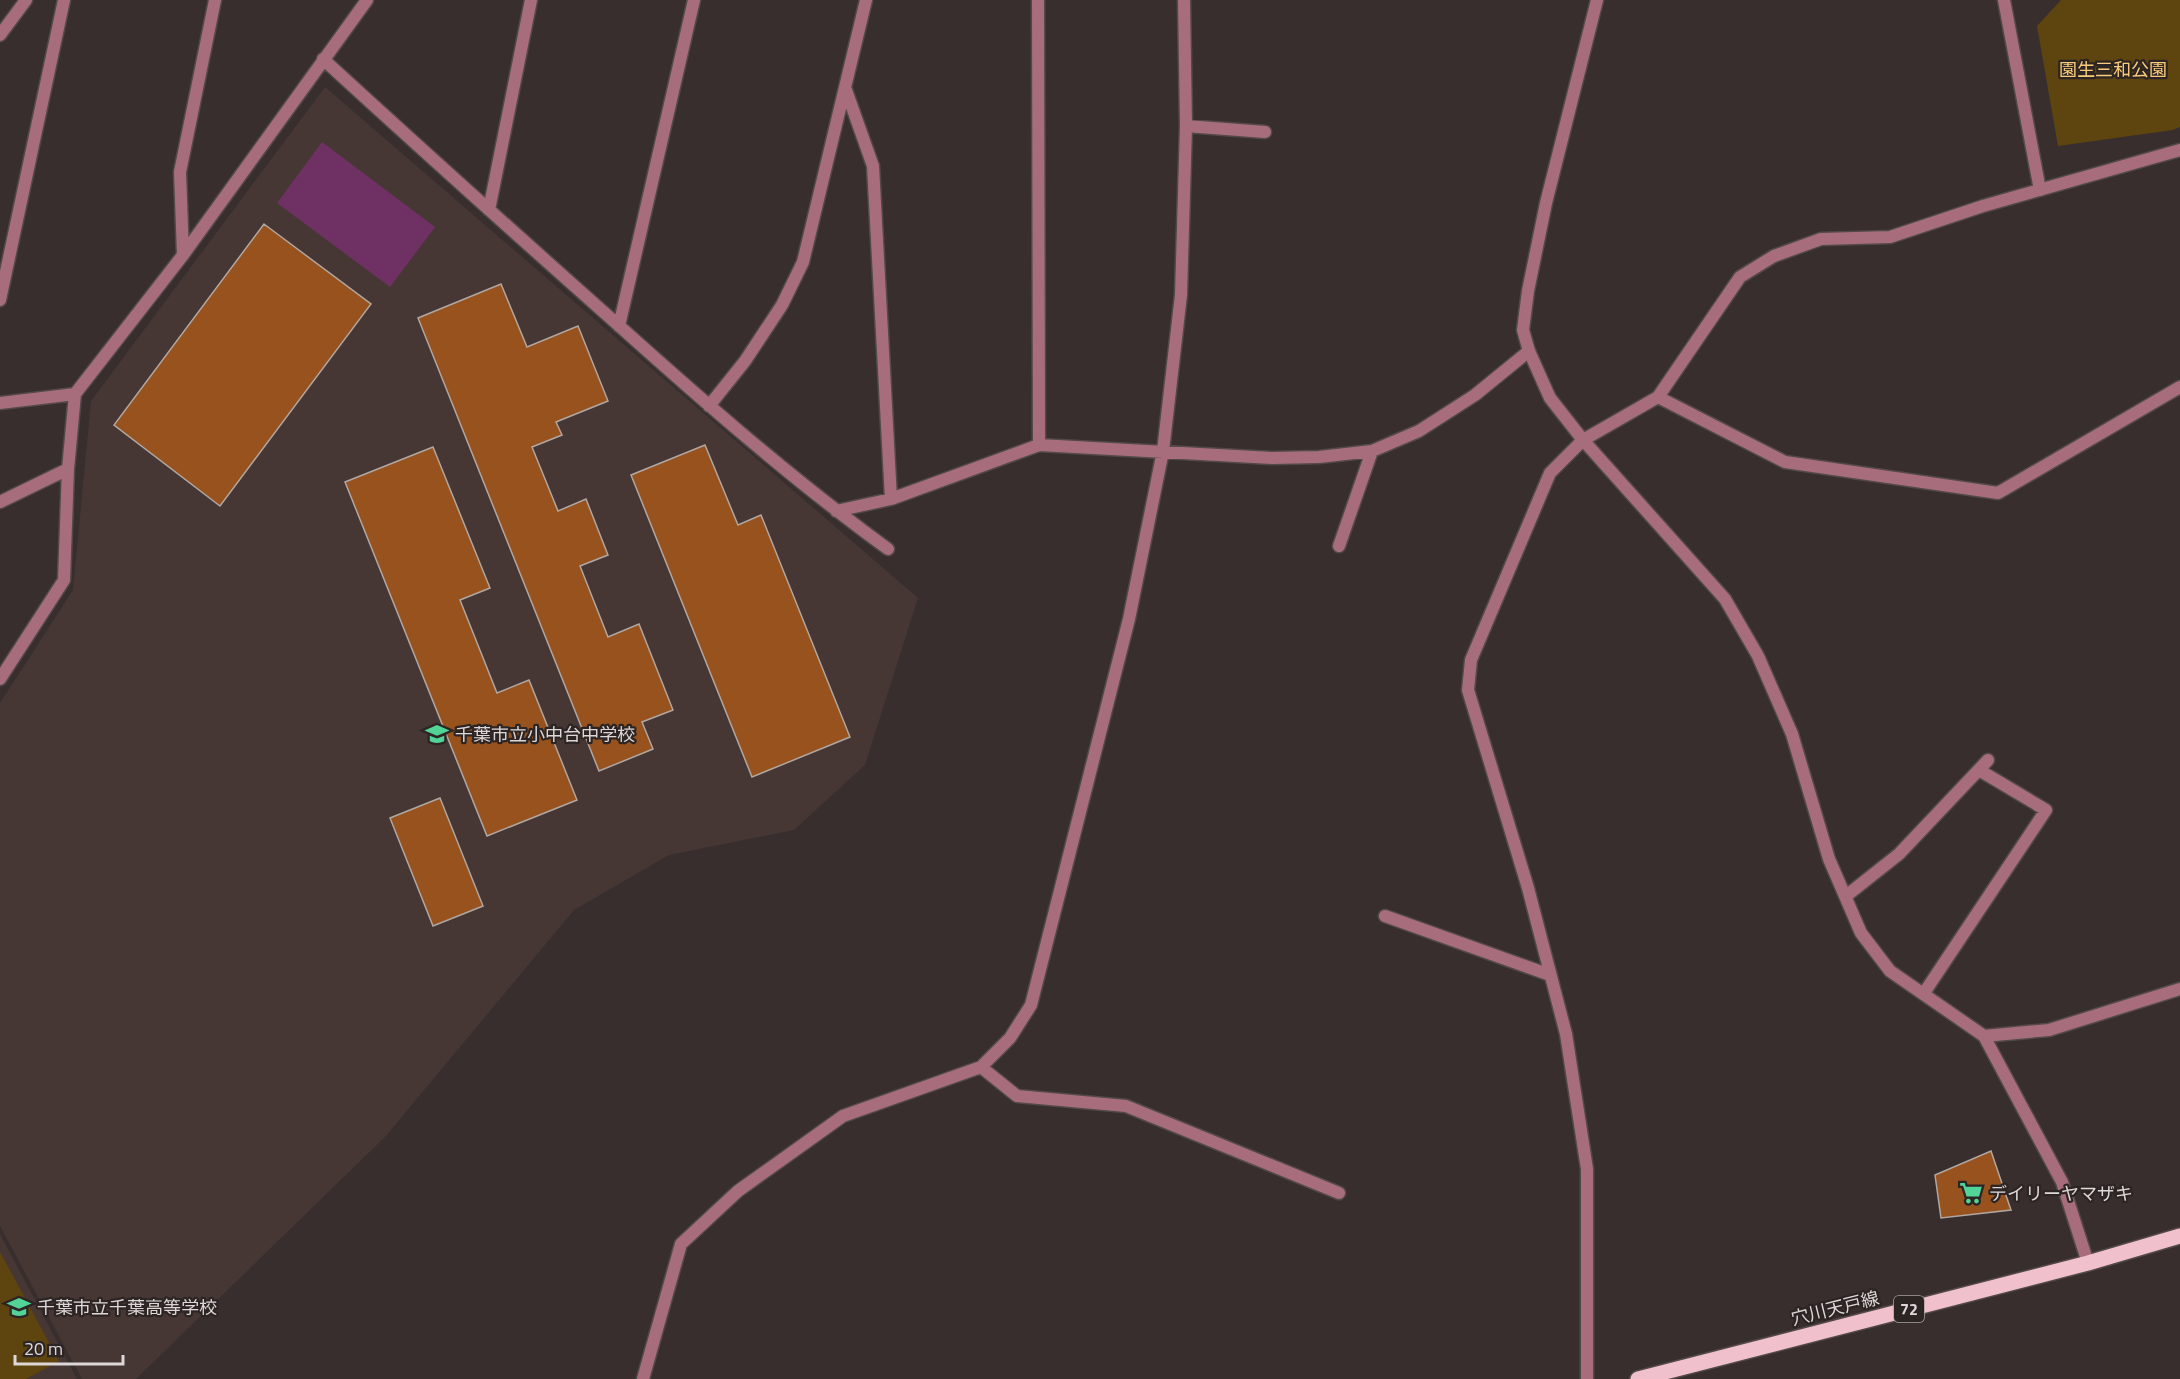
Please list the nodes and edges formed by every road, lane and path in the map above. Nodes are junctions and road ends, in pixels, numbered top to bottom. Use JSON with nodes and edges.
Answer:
{"nodes":[{"id":1,"x":26,"y":0,"type":"edge"},
{"id":2,"x":64,"y":0,"type":"edge"},
{"id":3,"x":215,"y":0,"type":"edge"},
{"id":4,"x":367,"y":0,"type":"edge"},
{"id":5,"x":531,"y":0,"type":"edge"},
{"id":6,"x":694,"y":0,"type":"edge"},
{"id":7,"x":866,"y":0,"type":"edge"},
{"id":8,"x":1038,"y":0,"type":"edge"},
{"id":9,"x":1184,"y":0,"type":"edge"},
{"id":10,"x":1597,"y":0,"type":"edge"},
{"id":11,"x":2004,"y":0,"type":"edge"},
{"id":12,"x":0,"y":36,"type":"edge"},
{"id":13,"x":323,"y":59,"type":"junction"},
{"id":14,"x":846,"y":89,"type":"junction"},
{"id":15,"x":1186,"y":126,"type":"junction"},
{"id":16,"x":1265,"y":132,"type":"dead end"},
{"id":17,"x":2180,"y":150,"type":"edge"},
{"id":18,"x":2040,"y":190,"type":"junction"},
{"id":19,"x":489,"y":210,"type":"junction"},
{"id":20,"x":183,"y":255,"type":"junction"},
{"id":21,"x":0,"y":300,"type":"edge"},
{"id":22,"x":619,"y":326,"type":"junction"},
{"id":23,"x":1529,"y":351,"type":"junction"},
{"id":24,"x":2180,"y":387,"type":"edge"},
{"id":25,"x":75,"y":394,"type":"junction"},
{"id":26,"x":1658,"y":397,"type":"junction"},
{"id":27,"x":0,"y":403,"type":"edge"},
{"id":28,"x":709,"y":406,"type":"junction"},
{"id":29,"x":1583,"y":440,"type":"junction"},
{"id":30,"x":1039,"y":446,"type":"junction"},
{"id":31,"x":1372,"y":450,"type":"junction"},
{"id":32,"x":1163,"y":451,"type":"junction"},
{"id":33,"x":68,"y":469,"type":"junction"},
{"id":34,"x":891,"y":499,"type":"junction"},
{"id":35,"x":0,"y":502,"type":"edge"},
{"id":36,"x":836,"y":511,"type":"junction"},
{"id":37,"x":1339,"y":546,"type":"dead end"},
{"id":38,"x":888,"y":549,"type":"dead end"},
{"id":39,"x":0,"y":679,"type":"edge"},
{"id":40,"x":1988,"y":760,"type":"dead end"},
{"id":41,"x":1979,"y":770,"type":"junction"},
{"id":42,"x":1846,"y":896,"type":"junction"},
{"id":43,"x":1385,"y":916,"type":"dead end"},
{"id":44,"x":1550,"y":975,"type":"junction"},
{"id":45,"x":2180,"y":989,"type":"edge"},
{"id":46,"x":1924,"y":993,"type":"junction"},
{"id":47,"x":1984,"y":1036,"type":"junction"},
{"id":48,"x":981,"y":1068,"type":"junction"},
{"id":49,"x":1339,"y":1193,"type":"dead end"},
{"id":50,"x":2180,"y":1236,"type":"edge"},
{"id":51,"x":2088,"y":1263,"type":"junction"},
{"id":52,"x":643,"y":1379,"type":"edge"},
{"id":53,"x":1587,"y":1379,"type":"edge"},
{"id":54,"x":1638,"y":1379,"type":"edge"}],
"edges":[{"from":1,"to":12,"type":"street"},
{"from":2,"to":21,"type":"street"},
{"from":3,"to":20,"type":"street"},
{"from":4,"to":13,"type":"street"},
{"from":5,"to":19,"type":"street"},
{"from":6,"to":22,"type":"street"},
{"from":7,"to":14,"type":"street"},
{"from":8,"to":30,"type":"street"},
{"from":9,"to":15,"type":"street"},
{"from":10,"to":23,"type":"street"},
{"from":11,"to":18,"type":"street"},
{"from":13,"to":19,"type":"street"},
{"from":13,"to":20,"type":"street"},
{"from":14,"to":28,"type":"street"},
{"from":14,"to":34,"type":"street"},
{"from":15,"to":16,"type":"street"},
{"from":15,"to":32,"type":"street"},
{"from":17,"to":18,"type":"street"},
{"from":18,"to":26,"type":"street"},
{"from":19,"to":22,"type":"street"},
{"from":20,"to":25,"type":"street"},
{"from":22,"to":28,"type":"street"},
{"from":23,"to":29,"type":"street"},
{"from":23,"to":31,"type":"street"},
{"from":24,"to":26,"type":"street"},
{"from":25,"to":27,"type":"street"},
{"from":25,"to":33,"type":"street"},
{"from":26,"to":29,"type":"street"},
{"from":28,"to":36,"type":"street"},
{"from":29,"to":42,"type":"street"},
{"from":29,"to":44,"type":"street"},
{"from":30,"to":32,"type":"street"},
{"from":30,"to":34,"type":"street"},
{"from":31,"to":32,"type":"street"},
{"from":31,"to":37,"type":"street"},
{"from":32,"to":48,"type":"street"},
{"from":33,"to":35,"type":"street"},
{"from":33,"to":39,"type":"street"},
{"from":34,"to":36,"type":"street"},
{"from":36,"to":38,"type":"street"},
{"from":40,"to":41,"type":"street"},
{"from":41,"to":42,"type":"street"},
{"from":41,"to":46,"type":"street"},
{"from":42,"to":46,"type":"street"},
{"from":43,"to":44,"type":"street"},
{"from":44,"to":53,"type":"street"},
{"from":45,"to":47,"type":"street"},
{"from":46,"to":47,"type":"street"},
{"from":47,"to":51,"type":"street"},
{"from":48,"to":49,"type":"street"},
{"from":48,"to":52,"type":"street"},
{"from":50,"to":51,"type":"main road","name":"穴川天戸線","number":"72"},
{"from":51,"to":54,"type":"main road","name":"穴川天戸線","number":"72"}]}
